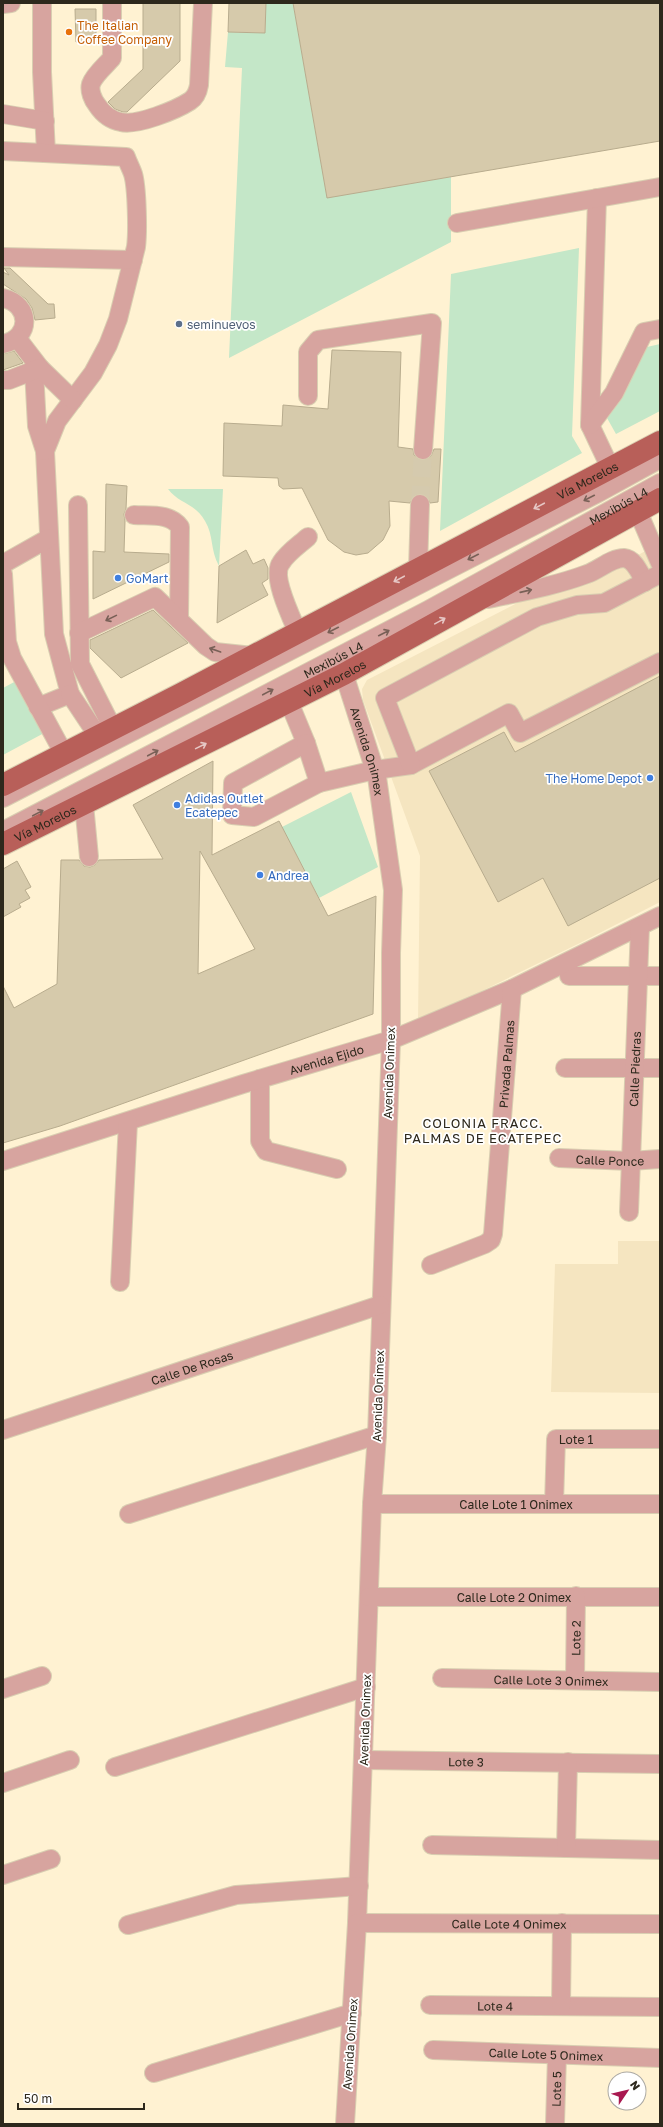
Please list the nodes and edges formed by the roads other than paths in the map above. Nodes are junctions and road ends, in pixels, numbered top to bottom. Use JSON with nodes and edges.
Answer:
{"nodes":[{"id":1,"x":11,"y":3,"type":"edge"},
{"id":2,"x":42,"y":3,"type":"edge"},
{"id":3,"x":112,"y":3,"type":"edge"},
{"id":4,"x":202,"y":3,"type":"edge"},
{"id":5,"x":3,"y":4,"type":"edge"},
{"id":6,"x":3,"y":114,"type":"edge"},
{"id":7,"x":45,"y":121,"type":"junction"},
{"id":8,"x":3,"y":151,"type":"edge"},
{"id":9,"x":46,"y":153,"type":"junction"},
{"id":10,"x":660,"y":187,"type":"edge"},
{"id":11,"x":597,"y":198,"type":"junction"},
{"id":12,"x":457,"y":223,"type":"dead end"},
{"id":13,"x":3,"y":258,"type":"edge"},
{"id":14,"x":133,"y":260,"type":"junction"},
{"id":15,"x":3,"y":298,"type":"edge"},
{"id":16,"x":660,"y":329,"type":"edge"},
{"id":17,"x":10,"y":341,"type":"edge"},
{"id":18,"x":37,"y":369,"type":"junction"},
{"id":19,"x":3,"y":380,"type":"edge"},
{"id":20,"x":308,"y":396,"type":"dead end"},
{"id":21,"x":72,"y":400,"type":"junction"},
{"id":22,"x":590,"y":425,"type":"junction"},
{"id":23,"x":660,"y":442,"type":"edge"},
{"id":24,"x":423,"y":450,"type":"tunnel mouth"},
{"id":25,"x":45,"y":451,"type":"junction"},
{"id":26,"x":660,"y":459,"type":"edge"},
{"id":27,"x":614,"y":475,"type":"junction"},
{"id":28,"x":660,"y":483,"type":"edge"},
{"id":29,"x":660,"y":499,"type":"edge"},
{"id":30,"x":420,"y":504,"type":"tunnel mouth"},
{"id":31,"x":78,"y":505,"type":"dead end"},
{"id":32,"x":630,"y":508,"type":"junction"},
{"id":33,"x":134,"y":515,"type":"dead end"},
{"id":34,"x":308,"y":537,"type":"dead end"},
{"id":35,"x":49,"y":538,"type":"junction"},
{"id":36,"x":3,"y":564,"type":"edge"},
{"id":37,"x":418,"y":569,"type":"junction"},
{"id":38,"x":3,"y":574,"type":"edge"},
{"id":39,"x":655,"y":574,"type":"edge"},
{"id":40,"x":474,"y":602,"type":"junction"},
{"id":41,"x":179,"y":620,"type":"junction"},
{"id":42,"x":79,"y":633,"type":"junction"},
{"id":43,"x":298,"y":633,"type":"junction"},
{"id":44,"x":253,"y":656,"type":"junction"},
{"id":45,"x":660,"y":662,"type":"edge"},
{"id":46,"x":10,"y":670,"type":"edge"},
{"id":47,"x":344,"y":674,"type":"junction"},
{"id":48,"x":70,"y":694,"type":"junction"},
{"id":49,"x":288,"y":702,"type":"junction"},
{"id":50,"x":38,"y":707,"type":"junction"},
{"id":51,"x":106,"y":733,"type":"junction"},
{"id":52,"x":306,"y":743,"type":"junction"},
{"id":53,"x":64,"y":754,"type":"junction"},
{"id":54,"x":411,"y":765,"type":"junction"},
{"id":55,"x":375,"y":770,"type":"junction"},
{"id":56,"x":319,"y":783,"type":"junction"},
{"id":57,"x":3,"y":785,"type":"edge"},
{"id":58,"x":3,"y":798,"type":"edge"},
{"id":59,"x":84,"y":804,"type":"junction"},
{"id":60,"x":3,"y":831,"type":"edge"},
{"id":61,"x":3,"y":844,"type":"edge"},
{"id":62,"x":89,"y":857,"type":"dead end"},
{"id":63,"x":660,"y":916,"type":"edge"},
{"id":64,"x":640,"y":926,"type":"junction"},
{"id":65,"x":569,"y":976,"type":"dead end"},
{"id":66,"x":637,"y":976,"type":"junction"},
{"id":67,"x":660,"y":976,"type":"edge"},
{"id":68,"x":512,"y":989,"type":"junction"},
{"id":69,"x":391,"y":1040,"type":"junction"},
{"id":70,"x":565,"y":1068,"type":"dead end"},
{"id":71,"x":634,"y":1068,"type":"junction"},
{"id":72,"x":660,"y":1068,"type":"edge"},
{"id":73,"x":260,"y":1079,"type":"junction"},
{"id":74,"x":128,"y":1122,"type":"junction"},
{"id":75,"x":559,"y":1158,"type":"dead end"},
{"id":76,"x":660,"y":1159,"type":"edge"},
{"id":77,"x":3,"y":1161,"type":"edge"},
{"id":78,"x":630,"y":1161,"type":"junction"},
{"id":79,"x":337,"y":1169,"type":"dead end"},
{"id":80,"x":628,"y":1212,"type":"dead end"},
{"id":81,"x":431,"y":1265,"type":"dead end"},
{"id":82,"x":120,"y":1282,"type":"dead end"},
{"id":83,"x":380,"y":1306,"type":"junction"},
{"id":84,"x":3,"y":1430,"type":"edge"},
{"id":85,"x":377,"y":1435,"type":"junction"},
{"id":86,"x":660,"y":1439,"type":"edge"},
{"id":87,"x":372,"y":1504,"type":"junction"},
{"id":88,"x":554,"y":1504,"type":"junction"},
{"id":89,"x":660,"y":1504,"type":"edge"},
{"id":90,"x":129,"y":1514,"type":"dead end"},
{"id":91,"x":576,"y":1596,"type":"junction"},
{"id":92,"x":369,"y":1597,"type":"junction"},
{"id":93,"x":660,"y":1597,"type":"edge"},
{"id":94,"x":42,"y":1676,"type":"dead end"},
{"id":95,"x":442,"y":1678,"type":"dead end"},
{"id":96,"x":575,"y":1680,"type":"junction"},
{"id":97,"x":660,"y":1682,"type":"edge"},
{"id":98,"x":366,"y":1687,"type":"junction"},
{"id":99,"x":3,"y":1689,"type":"edge"},
{"id":100,"x":70,"y":1760,"type":"dead end"},
{"id":101,"x":364,"y":1760,"type":"junction"},
{"id":102,"x":568,"y":1762,"type":"junction"},
{"id":103,"x":660,"y":1764,"type":"edge"},
{"id":104,"x":115,"y":1767,"type":"dead end"},
{"id":105,"x":3,"y":1783,"type":"edge"},
{"id":106,"x":432,"y":1845,"type":"dead end"},
{"id":107,"x":566,"y":1848,"type":"junction"},
{"id":108,"x":660,"y":1850,"type":"edge"},
{"id":109,"x":51,"y":1859,"type":"dead end"},
{"id":110,"x":3,"y":1875,"type":"edge"},
{"id":111,"x":359,"y":1886,"type":"junction"},
{"id":112,"x":357,"y":1923,"type":"junction"},
{"id":113,"x":562,"y":1923,"type":"junction"},
{"id":114,"x":660,"y":1924,"type":"edge"},
{"id":115,"x":128,"y":1926,"type":"dead end"},
{"id":116,"x":430,"y":2005,"type":"dead end"},
{"id":117,"x":561,"y":2006,"type":"junction"},
{"id":118,"x":660,"y":2007,"type":"edge"},
{"id":119,"x":352,"y":2013,"type":"junction"},
{"id":120,"x":433,"y":2050,"type":"dead end"},
{"id":121,"x":557,"y":2055,"type":"junction"},
{"id":122,"x":660,"y":2058,"type":"edge"},
{"id":123,"x":154,"y":2073,"type":"dead end"},
{"id":124,"x":345,"y":2124,"type":"edge"},
{"id":125,"x":555,"y":2124,"type":"edge"}],
"edges":[{"from":1,"to":5,"type":"street"},
{"from":2,"to":7,"type":"street"},
{"from":3,"to":4,"type":"street"},
{"from":6,"to":7,"type":"street"},
{"from":7,"to":9,"type":"street"},
{"from":8,"to":9,"type":"street"},
{"from":9,"to":14,"type":"street"},
{"from":10,"to":11,"type":"street"},
{"from":11,"to":12,"type":"street"},
{"from":11,"to":22,"type":"street"},
{"from":13,"to":14,"type":"street"},
{"from":14,"to":21,"type":"street"},
{"from":15,"to":17,"type":"street"},
{"from":16,"to":22,"type":"street"},
{"from":17,"to":18,"type":"street"},
{"from":18,"to":19,"type":"street"},
{"from":18,"to":21,"type":"street"},
{"from":18,"to":25,"type":"street"},
{"from":20,"to":24,"type":"street"},
{"from":21,"to":25,"type":"street"},
{"from":22,"to":27,"type":"street"},
{"from":23,"to":27,"type":"main road","name":"Vía Morelos"},
{"from":25,"to":35,"type":"street"},
{"from":26,"to":27,"type":"street","name":"Mexibús L4"},
{"from":27,"to":32,"type":"street"},
{"from":27,"to":37,"type":"main road","name":"Vía Morelos","one_way":true},
{"from":27,"to":58,"type":"street","name":"Mexibús L4","one_way":true},
{"from":28,"to":32,"type":"street","name":"Mexibús L4"},
{"from":29,"to":32,"type":"main road","name":"Vía Morelos"},
{"from":30,"to":37,"type":"street"},
{"from":31,"to":42,"type":"street"},
{"from":32,"to":39,"type":"street"},
{"from":32,"to":40,"type":"main road","name":"Vía Morelos"},
{"from":60,"to":32,"type":"street","name":"Mexibús L4","one_way":true},
{"from":33,"to":41,"type":"street"},
{"from":34,"to":43,"type":"street"},
{"from":35,"to":36,"type":"street"},
{"from":35,"to":48,"type":"street"},
{"from":37,"to":43,"type":"main road","name":"Vía Morelos","one_way":true},
{"from":38,"to":46,"type":"street"},
{"from":40,"to":39,"type":"street","one_way":true},
{"from":39,"to":54,"type":"street"},
{"from":47,"to":40,"type":"main road","name":"Vía Morelos","one_way":true},
{"from":41,"to":42,"type":"street","one_way":true},
{"from":44,"to":41,"type":"street","one_way":true},
{"from":42,"to":51,"type":"street"},
{"from":43,"to":44,"type":"main road","name":"Vía Morelos"},
{"from":44,"to":51,"type":"main road","name":"Vía Morelos"},
{"from":45,"to":54,"type":"street"},
{"from":46,"to":50,"type":"street"},
{"from":47,"to":49,"type":"main road","name":"Vía Morelos"},
{"from":47,"to":55,"type":"street","name":"Avenida Onimex"},
{"from":48,"to":50,"type":"street"},
{"from":48,"to":51,"type":"street"},
{"from":49,"to":52,"type":"street"},
{"from":59,"to":49,"type":"main road","name":"Vía Morelos","one_way":true},
{"from":50,"to":53,"type":"street"},
{"from":51,"to":53,"type":"main road","name":"Vía Morelos"},
{"from":52,"to":56,"type":"street"},
{"from":52,"to":56,"type":"street"},
{"from":53,"to":57,"type":"main road","name":"Vía Morelos"},
{"from":54,"to":55,"type":"street"},
{"from":55,"to":56,"type":"street"},
{"from":55,"to":69,"type":"street","name":"Avenida Onimex"},
{"from":59,"to":61,"type":"main road","name":"Vía Morelos"},
{"from":59,"to":62,"type":"street"},
{"from":63,"to":64,"type":"street","name":"Avenida Ejido"},
{"from":64,"to":66,"type":"street","name":"Calle Piedras"},
{"from":64,"to":68,"type":"street","name":"Avenida Ejido"},
{"from":65,"to":66,"type":"street"},
{"from":66,"to":67,"type":"street"},
{"from":66,"to":71,"type":"street","name":"Calle Piedras"},
{"from":68,"to":69,"type":"street","name":"Avenida Ejido"},
{"from":68,"to":81,"type":"street","name":"Privada Palmas"},
{"from":69,"to":73,"type":"street","name":"Avenida Ejido"},
{"from":69,"to":83,"type":"street","name":"Avenida Onimex"},
{"from":70,"to":71,"type":"street"},
{"from":71,"to":72,"type":"street"},
{"from":71,"to":78,"type":"street","name":"Calle Piedras"},
{"from":73,"to":74,"type":"street","name":"Avenida Ejido"},
{"from":73,"to":79,"type":"street"},
{"from":74,"to":77,"type":"street","name":"Avenida Ejido"},
{"from":74,"to":82,"type":"street"},
{"from":75,"to":78,"type":"street","name":"Calle Ponce"},
{"from":76,"to":78,"type":"street","name":"Calle Ponce"},
{"from":78,"to":80,"type":"street","name":"Calle Piedras"},
{"from":83,"to":84,"type":"street","name":"Calle De Rosas"},
{"from":83,"to":85,"type":"street","name":"Avenida Onimex"},
{"from":85,"to":87,"type":"street","name":"Avenida Onimex"},
{"from":85,"to":90,"type":"street"},
{"from":86,"to":88,"type":"street","name":"Lote 1"},
{"from":87,"to":88,"type":"street","name":"Calle Lote 1 Onimex"},
{"from":87,"to":92,"type":"street","name":"Avenida Onimex"},
{"from":88,"to":89,"type":"street","name":"Calle Lote 1 Onimex"},
{"from":91,"to":92,"type":"street","name":"Calle Lote 2 Onimex"},
{"from":91,"to":93,"type":"street","name":"Calle Lote 2 Onimex"},
{"from":91,"to":96,"type":"street","name":"Lote 2"},
{"from":92,"to":98,"type":"street","name":"Avenida Onimex"},
{"from":94,"to":99,"type":"street"},
{"from":95,"to":96,"type":"street","name":"Calle Lote 3 Onimex"},
{"from":96,"to":97,"type":"street","name":"Calle Lote 3 Onimex"},
{"from":98,"to":101,"type":"street","name":"Avenida Onimex"},
{"from":98,"to":104,"type":"street"},
{"from":100,"to":105,"type":"street"},
{"from":101,"to":102,"type":"street","name":"Lote 3"},
{"from":101,"to":111,"type":"street","name":"Avenida Onimex"},
{"from":102,"to":103,"type":"street","name":"Lote 3"},
{"from":102,"to":107,"type":"street"},
{"from":106,"to":107,"type":"street"},
{"from":107,"to":108,"type":"street"},
{"from":109,"to":110,"type":"street"},
{"from":111,"to":112,"type":"street","name":"Avenida Onimex"},
{"from":111,"to":115,"type":"street"},
{"from":112,"to":113,"type":"street","name":"Calle Lote 4 Onimex"},
{"from":112,"to":119,"type":"street","name":"Avenida Onimex"},
{"from":113,"to":114,"type":"street","name":"Calle Lote 4 Onimex"},
{"from":113,"to":117,"type":"street"},
{"from":116,"to":117,"type":"street","name":"Lote 4"},
{"from":117,"to":118,"type":"street","name":"Lote 4"},
{"from":119,"to":123,"type":"street"},
{"from":119,"to":124,"type":"street","name":"Avenida Onimex"},
{"from":120,"to":121,"type":"street","name":"Calle Lote 5 Onimex"},
{"from":121,"to":122,"type":"street","name":"Calle Lote 5 Onimex"},
{"from":121,"to":125,"type":"street","name":"Lote 5"}]}
